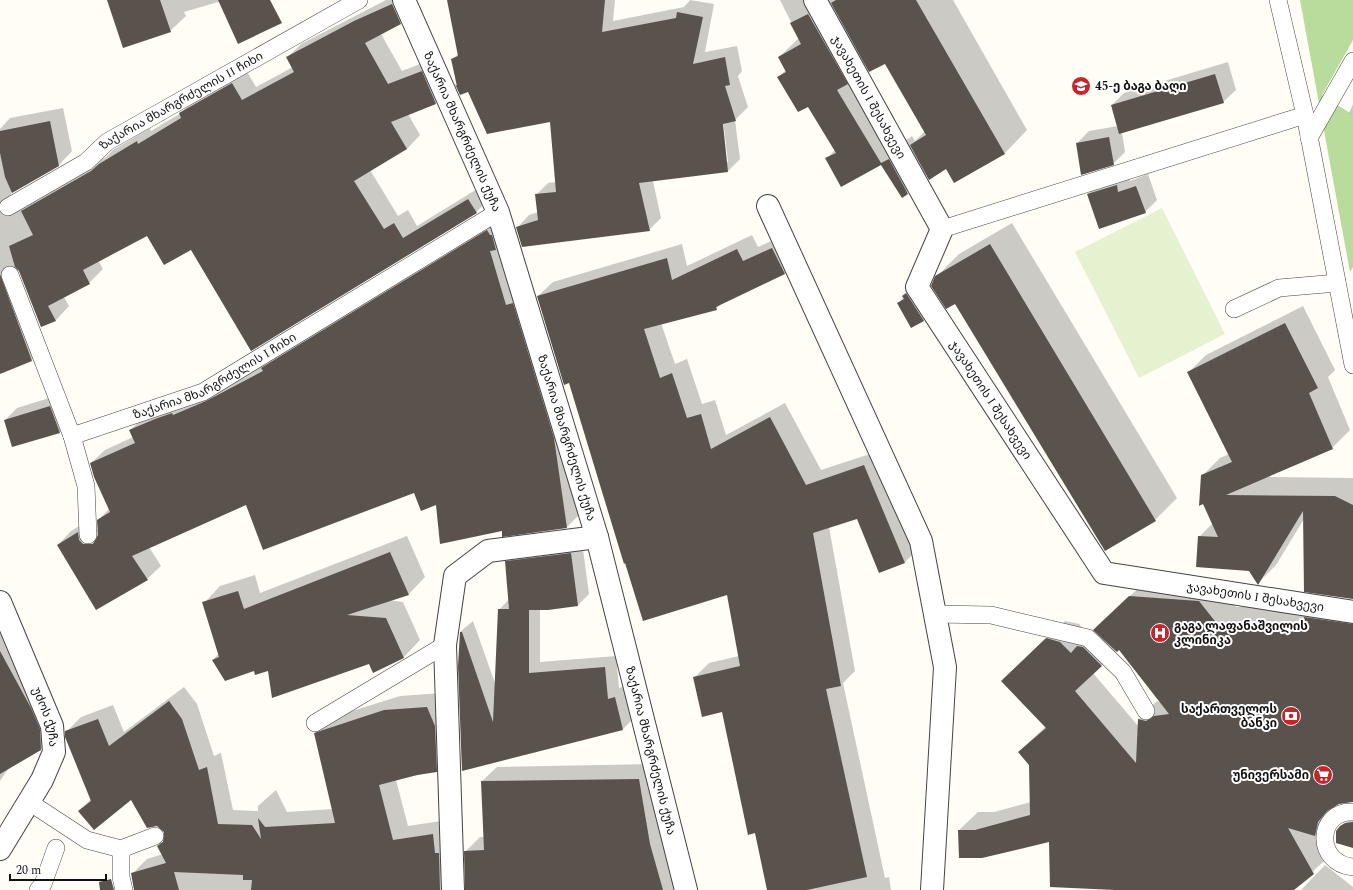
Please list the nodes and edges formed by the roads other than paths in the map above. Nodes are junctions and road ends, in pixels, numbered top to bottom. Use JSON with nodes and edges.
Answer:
{"nodes":[{"id":1,"x":359,"y":0,"type":"edge"},
{"id":2,"x":404,"y":0,"type":"edge"},
{"id":3,"x":815,"y":0,"type":"edge"},
{"id":4,"x":1278,"y":0,"type":"edge"},
{"id":5,"x":1353,"y":61,"type":"edge"},
{"id":6,"x":1305,"y":115,"type":"junction"},
{"id":7,"x":1309,"y":138,"type":"junction"},
{"id":8,"x":768,"y":206,"type":"dead end"},
{"id":9,"x":8,"y":207,"type":"dead end"},
{"id":10,"x":498,"y":212,"type":"junction"},
{"id":11,"x":942,"y":229,"type":"junction"},
{"id":12,"x":10,"y":275,"type":"dead end"},
{"id":13,"x":1337,"y":283,"type":"junction"},
{"id":14,"x":1353,"y":290,"type":"edge"},
{"id":15,"x":1342,"y":308,"type":"junction"},
{"id":16,"x":1234,"y":309,"type":"dead end"},
{"id":17,"x":1353,"y":365,"type":"edge"},
{"id":18,"x":72,"y":436,"type":"junction"},
{"id":19,"x":88,"y":535,"type":"dead end"},
{"id":20,"x":597,"y":537,"type":"junction"},
{"id":21,"x":0,"y":602,"type":"edge"},
{"id":22,"x":1353,"y":612,"type":"edge"},
{"id":23,"x":935,"y":614,"type":"junction"},
{"id":24,"x":446,"y":645,"type":"junction"},
{"id":25,"x":1146,"y":710,"type":"dead end"},
{"id":26,"x":315,"y":723,"type":"dead end"},
{"id":27,"x":29,"y":802,"type":"junction"},
{"id":28,"x":1353,"y":812,"type":"edge"},
{"id":29,"x":155,"y":836,"type":"dead end"},
{"id":30,"x":56,"y":848,"type":"dead end"},
{"id":31,"x":0,"y":849,"type":"edge"},
{"id":32,"x":121,"y":849,"type":"junction"},
{"id":33,"x":1353,"y":868,"type":"edge"},
{"id":34,"x":38,"y":890,"type":"edge"},
{"id":35,"x":124,"y":890,"type":"edge"},
{"id":36,"x":453,"y":890,"type":"edge"},
{"id":37,"x":686,"y":890,"type":"edge"},
{"id":38,"x":932,"y":890,"type":"edge"}],
"edges":[{"from":1,"to":9,"type":"lane","name":"ზაქარია მხარგრძელის II ჩიხი"},
{"from":2,"to":10,"type":"street","name":"ზაქარია მხარგრძელის ქუჩა"},
{"from":3,"to":11,"type":"street","name":"ჯავახეთის I შესახვევი"},
{"from":4,"to":6,"type":"lane"},
{"from":5,"to":7,"type":"lane"},
{"from":6,"to":7,"type":"lane"},
{"from":6,"to":11,"type":"lane"},
{"from":7,"to":13,"type":"lane"},
{"from":8,"to":23,"type":"street"},
{"from":10,"to":18,"type":"lane","name":"ზაქარია მხარგრძელის I ჩიხი"},
{"from":10,"to":20,"type":"street","name":"ზაქარია მხარგრძელის ქუჩა"},
{"from":11,"to":22,"type":"street","name":"ჯავახეთის I შესახვევი"},
{"from":12,"to":18,"type":"lane"},
{"from":13,"to":15,"type":"lane"},
{"from":13,"to":16,"type":"lane"},
{"from":14,"to":15,"type":"lane"},
{"from":15,"to":17,"type":"lane"},
{"from":18,"to":19,"type":"lane"},
{"from":20,"to":24,"type":"street"},
{"from":20,"to":37,"type":"street","name":"ზაქარია მხარგრძელის ქუჩა"},
{"from":21,"to":27,"type":"street","name":"უძოს ქუჩა"},
{"from":23,"to":25,"type":"lane"},
{"from":23,"to":38,"type":"street"},
{"from":24,"to":26,"type":"lane"},
{"from":24,"to":36,"type":"street"},
{"from":27,"to":31,"type":"street","name":"უძოს ქუჩა"},
{"from":27,"to":32,"type":"lane"},
{"from":28,"to":33,"type":"lane"},
{"from":29,"to":32,"type":"lane"},
{"from":30,"to":34,"type":"lane"},
{"from":32,"to":35,"type":"lane"}]}
